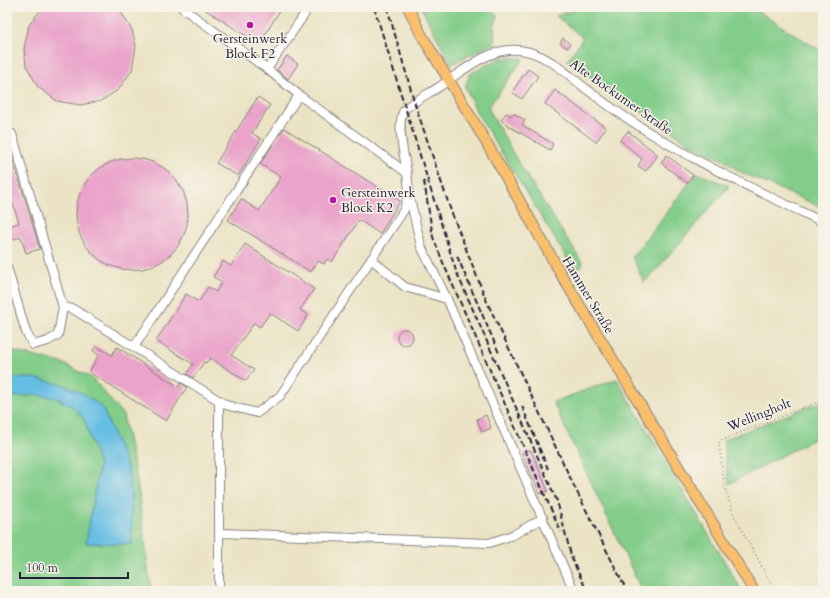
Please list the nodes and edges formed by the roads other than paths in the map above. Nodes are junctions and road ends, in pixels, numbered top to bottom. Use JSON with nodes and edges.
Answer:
{"nodes":[{"id":1,"x":181,"y":7,"type":"edge"},
{"id":2,"x":307,"y":7,"type":"edge"},
{"id":3,"x":408,"y":7,"type":"edge"},
{"id":4,"x":267,"y":69,"type":"junction"},
{"id":5,"x":448,"y":81,"type":"junction"},
{"id":6,"x":299,"y":95,"type":"junction"},
{"id":7,"x":7,"y":132,"type":"edge"},
{"id":8,"x":407,"y":173,"type":"junction"},
{"id":9,"x":409,"y":191,"type":"junction"},
{"id":10,"x":823,"y":222,"type":"edge"},
{"id":11,"x":371,"y":259,"type":"junction"},
{"id":12,"x":7,"y":268,"type":"edge"},
{"id":13,"x":447,"y":299,"type":"junction"},
{"id":14,"x":63,"y":307,"type":"junction"},
{"id":15,"x":134,"y":347,"type":"junction"},
{"id":16,"x":219,"y":400,"type":"junction"},
{"id":17,"x":543,"y":518,"type":"junction"},
{"id":18,"x":220,"y":533,"type":"junction"},
{"id":19,"x":219,"y":591,"type":"edge"},
{"id":20,"x":574,"y":591,"type":"edge"},
{"id":21,"x":754,"y":591,"type":"edge"}],
"edges":[{"from":1,"to":4,"type":"street"},
{"from":2,"to":4,"type":"street"},
{"from":3,"to":5,"type":"main road","name":"Hammer Straße"},
{"from":4,"to":6,"type":"street"},
{"from":5,"to":8,"type":"street","name":"Alte Bockumer Straße"},
{"from":5,"to":10,"type":"street","name":"Alte Bockumer Straße"},
{"from":5,"to":21,"type":"main road","name":"Hammer Straße"},
{"from":6,"to":8,"type":"street"},
{"from":6,"to":15,"type":"street"},
{"from":7,"to":14,"type":"street"},
{"from":8,"to":9,"type":"street","name":"Alte Bockumer Straße"},
{"from":9,"to":11,"type":"street"},
{"from":9,"to":13,"type":"street","name":"Alte Bockumer Straße"},
{"from":11,"to":13,"type":"street"},
{"from":11,"to":16,"type":"street"},
{"from":12,"to":14,"type":"street"},
{"from":13,"to":17,"type":"street","name":"Alte Bockumer Straße"},
{"from":14,"to":15,"type":"street"},
{"from":15,"to":16,"type":"street"},
{"from":16,"to":18,"type":"street"},
{"from":17,"to":18,"type":"street"},
{"from":17,"to":20,"type":"street","name":"Alte Bockumer Straße"},
{"from":18,"to":19,"type":"street"}]}
